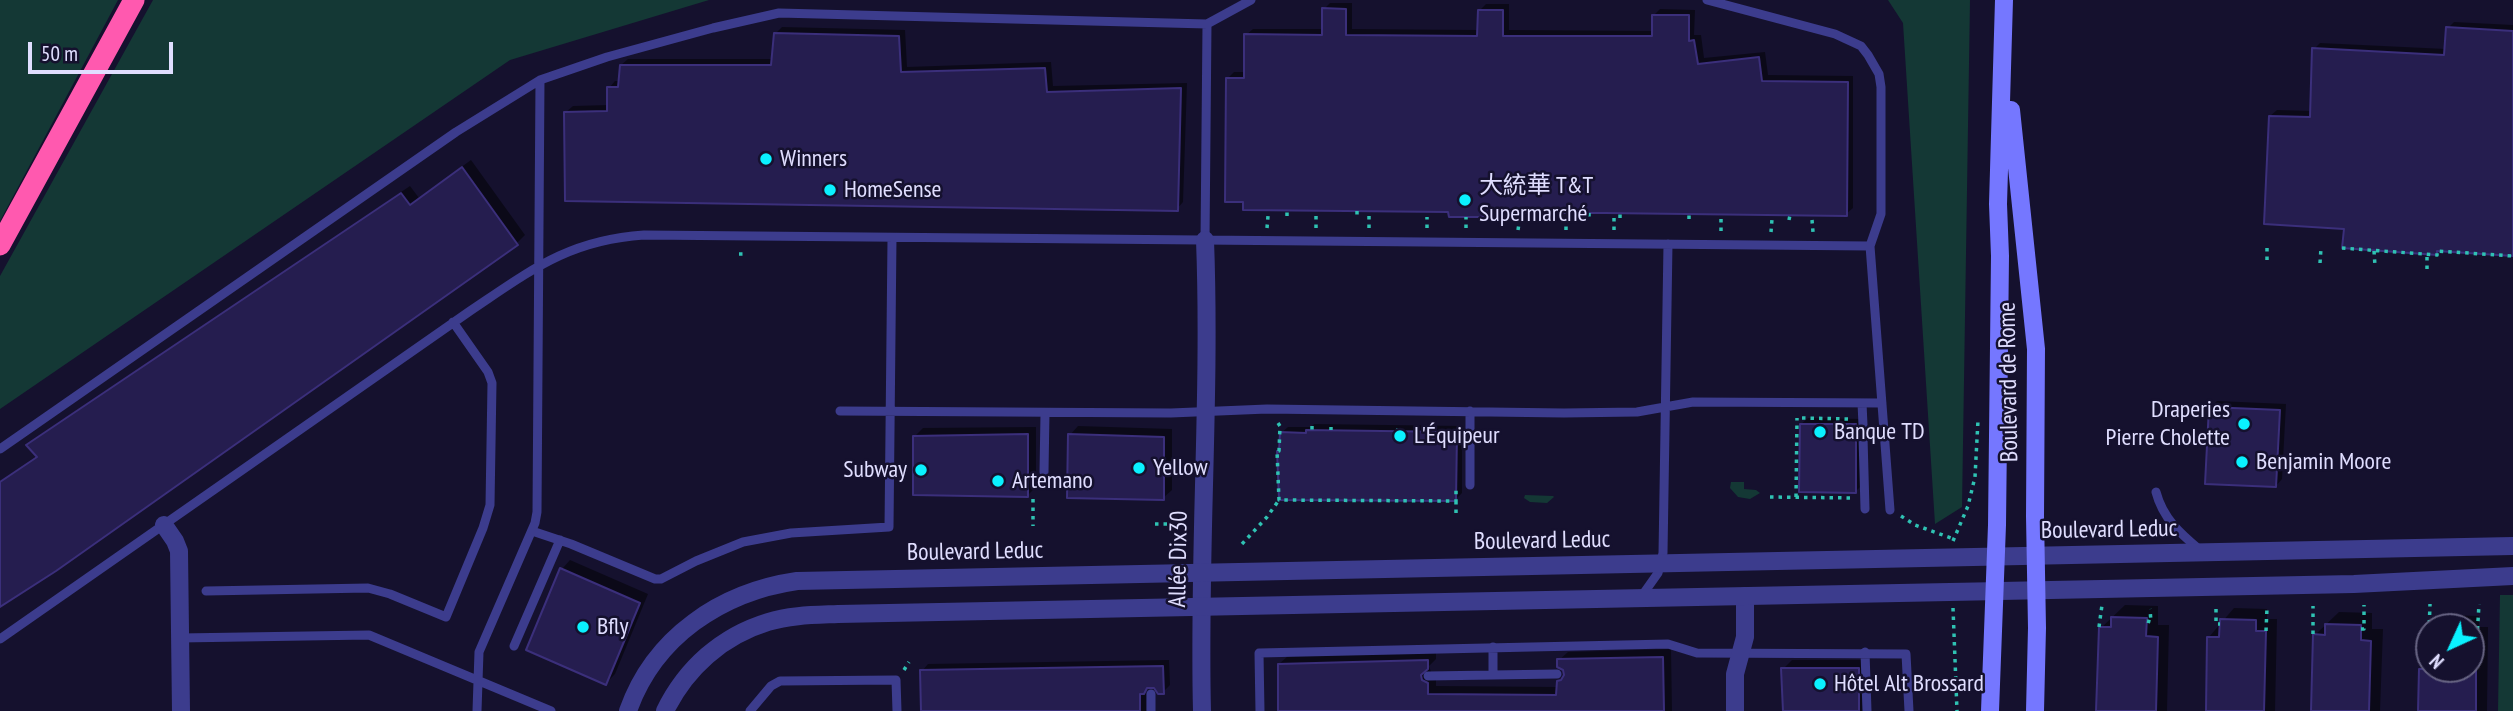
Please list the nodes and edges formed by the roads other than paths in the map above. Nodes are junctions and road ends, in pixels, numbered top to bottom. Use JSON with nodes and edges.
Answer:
{"nodes":[{"id":1,"x":134,"y":0,"type":"edge"},
{"id":2,"x":1251,"y":0,"type":"edge"},
{"id":3,"x":1707,"y":0,"type":"edge"},
{"id":4,"x":2004,"y":0,"type":"edge"},
{"id":5,"x":1207,"y":24,"type":"junction"},
{"id":6,"x":2004,"y":54,"type":"junction"},
{"id":7,"x":540,"y":80,"type":"junction"},
{"id":8,"x":892,"y":238,"type":"junction"},
{"id":9,"x":1205,"y":240,"type":"junction"},
{"id":10,"x":0,"y":244,"type":"edge"},
{"id":11,"x":1668,"y":244,"type":"junction"},
{"id":12,"x":1870,"y":246,"type":"junction"},
{"id":13,"x":540,"y":265,"type":"junction"},
{"id":14,"x":453,"y":322,"type":"junction"},
{"id":15,"x":1862,"y":403,"type":"junction"},
{"id":16,"x":1882,"y":403,"type":"junction"},
{"id":17,"x":1665,"y":407,"type":"junction"},
{"id":18,"x":840,"y":411,"type":"dead end"},
{"id":19,"x":890,"y":411,"type":"junction"},
{"id":20,"x":1206,"y":411,"type":"junction"},
{"id":21,"x":1470,"y":411,"type":"junction"},
{"id":22,"x":1045,"y":413,"type":"junction"},
{"id":23,"x":1860,"y":422,"type":"road end"},
{"id":24,"x":1863,"y":437,"type":"dead end"},
{"id":25,"x":0,"y":449,"type":"edge"},
{"id":26,"x":1044,"y":472,"type":"dead end"},
{"id":27,"x":1470,"y":485,"type":"dead end"},
{"id":28,"x":2156,"y":492,"type":"dead end"},
{"id":29,"x":1865,"y":509,"type":"dead end"},
{"id":30,"x":1890,"y":510,"type":"road end"},
{"id":31,"x":164,"y":524,"type":"junction"},
{"id":32,"x":532,"y":531,"type":"junction"},
{"id":33,"x":560,"y":540,"type":"junction"},
{"id":34,"x":2513,"y":547,"type":"edge"},
{"id":35,"x":2202,"y":553,"type":"junction"},
{"id":36,"x":1996,"y":557,"type":"junction"},
{"id":37,"x":2036,"y":557,"type":"junction"},
{"id":38,"x":1661,"y":563,"type":"junction"},
{"id":39,"x":1204,"y":572,"type":"junction"},
{"id":40,"x":2513,"y":576,"type":"edge"},
{"id":41,"x":206,"y":591,"type":"dead end"},
{"id":42,"x":1994,"y":591,"type":"junction"},
{"id":43,"x":2037,"y":591,"type":"junction"},
{"id":44,"x":1745,"y":596,"type":"junction"},
{"id":45,"x":1640,"y":598,"type":"junction"},
{"id":46,"x":1203,"y":607,"type":"junction"},
{"id":47,"x":180,"y":638,"type":"junction"},
{"id":48,"x":0,"y":639,"type":"edge"},
{"id":49,"x":514,"y":646,"type":"dead end"},
{"id":50,"x":1493,"y":647,"type":"junction"},
{"id":51,"x":1740,"y":652,"type":"junction"},
{"id":52,"x":1865,"y":652,"type":"junction"},
{"id":53,"x":1557,"y":674,"type":"dead end"},
{"id":54,"x":1493,"y":675,"type":"junction"},
{"id":55,"x":1428,"y":676,"type":"dead end"},
{"id":56,"x":478,"y":680,"type":"junction"},
{"id":57,"x":1151,"y":694,"type":"dead end"},
{"id":58,"x":181,"y":711,"type":"edge"},
{"id":59,"x":477,"y":711,"type":"edge"},
{"id":60,"x":551,"y":711,"type":"edge"},
{"id":61,"x":628,"y":711,"type":"edge"},
{"id":62,"x":665,"y":711,"type":"edge"},
{"id":63,"x":750,"y":711,"type":"edge"},
{"id":64,"x":897,"y":711,"type":"edge"},
{"id":65,"x":1151,"y":711,"type":"edge"},
{"id":66,"x":1202,"y":711,"type":"edge"},
{"id":67,"x":1260,"y":711,"type":"edge"},
{"id":68,"x":1735,"y":711,"type":"edge"},
{"id":69,"x":1867,"y":711,"type":"edge"},
{"id":70,"x":1909,"y":711,"type":"edge"},
{"id":71,"x":1990,"y":711,"type":"edge"},
{"id":72,"x":2035,"y":711,"type":"edge"}],
"edges":[{"from":1,"to":10,"type":"highway"},
{"from":2,"to":5,"type":"lane"},
{"from":3,"to":12,"type":"lane"},
{"from":4,"to":6,"type":"main road","name":"Boulevard de Rome"},
{"from":5,"to":7,"type":"lane"},
{"from":5,"to":9,"type":"lane"},
{"from":6,"to":36,"type":"main road","name":"Boulevard de Rome"},
{"from":6,"to":37,"type":"main road","name":"Boulevard de Rome"},
{"from":7,"to":13,"type":"lane"},
{"from":7,"to":25,"type":"lane"},
{"from":8,"to":9,"type":"lane"},
{"from":8,"to":13,"type":"lane"},
{"from":8,"to":19,"type":"lane"},
{"from":9,"to":11,"type":"lane"},
{"from":9,"to":20,"type":"street","name":"Allée Dix30"},
{"from":11,"to":12,"type":"lane"},
{"from":11,"to":17,"type":"lane"},
{"from":12,"to":16,"type":"lane"},
{"from":13,"to":14,"type":"lane"},
{"from":13,"to":32,"type":"lane"},
{"from":14,"to":31,"type":"lane"},
{"from":14,"to":41,"type":"lane"},
{"from":15,"to":16,"type":"lane"},
{"from":15,"to":17,"type":"lane"},
{"from":15,"to":23,"type":"lane"},
{"from":16,"to":30,"type":"lane"},
{"from":17,"to":21,"type":"lane"},
{"from":17,"to":38,"type":"lane"},
{"from":18,"to":19,"type":"lane"},
{"from":19,"to":22,"type":"lane"},
{"from":19,"to":33,"type":"lane"},
{"from":20,"to":21,"type":"lane"},
{"from":20,"to":22,"type":"lane"},
{"from":20,"to":39,"type":"street","name":"Allée Dix30"},
{"from":21,"to":27,"type":"lane"},
{"from":22,"to":26,"type":"lane"},
{"from":24,"to":29,"type":"lane"},
{"from":28,"to":35,"type":"lane"},
{"from":31,"to":47,"type":"street"},
{"from":31,"to":48,"type":"lane"},
{"from":32,"to":33,"type":"lane"},
{"from":32,"to":56,"type":"lane"},
{"from":33,"to":49,"type":"lane"},
{"from":34,"to":35,"type":"street","name":"Boulevard Leduc"},
{"from":35,"to":37,"type":"street","name":"Boulevard Leduc"},
{"from":36,"to":37,"type":"street","name":"Boulevard Leduc"},
{"from":36,"to":38,"type":"street","name":"Boulevard Leduc"},
{"from":36,"to":42,"type":"main road","name":"Boulevard de Rome"},
{"from":37,"to":43,"type":"main road","name":"Boulevard de Rome"},
{"from":38,"to":39,"type":"street","name":"Boulevard Leduc"},
{"from":38,"to":45,"type":"lane"},
{"from":39,"to":46,"type":"street","name":"Allée Dix30"},
{"from":39,"to":61,"type":"street","name":"Boulevard Leduc"},
{"from":40,"to":43,"type":"street"},
{"from":42,"to":43,"type":"street"},
{"from":42,"to":44,"type":"street"},
{"from":42,"to":71,"type":"main road","name":"Boulevard de Rome"},
{"from":43,"to":72,"type":"main road","name":"Boulevard de Rome"},
{"from":44,"to":45,"type":"street"},
{"from":44,"to":51,"type":"street"},
{"from":45,"to":46,"type":"street"},
{"from":46,"to":62,"type":"street"},
{"from":46,"to":66,"type":"street","name":"Allée Dix30"},
{"from":47,"to":56,"type":"lane"},
{"from":47,"to":58,"type":"street"},
{"from":50,"to":51,"type":"lane"},
{"from":50,"to":54,"type":"lane"},
{"from":50,"to":67,"type":"lane"},
{"from":51,"to":52,"type":"lane"},
{"from":51,"to":68,"type":"street"},
{"from":52,"to":69,"type":"lane"},
{"from":52,"to":70,"type":"lane"},
{"from":53,"to":54,"type":"lane"},
{"from":54,"to":55,"type":"lane"},
{"from":56,"to":59,"type":"lane"},
{"from":56,"to":60,"type":"lane"},
{"from":57,"to":65,"type":"lane"},
{"from":63,"to":64,"type":"lane"}]}
